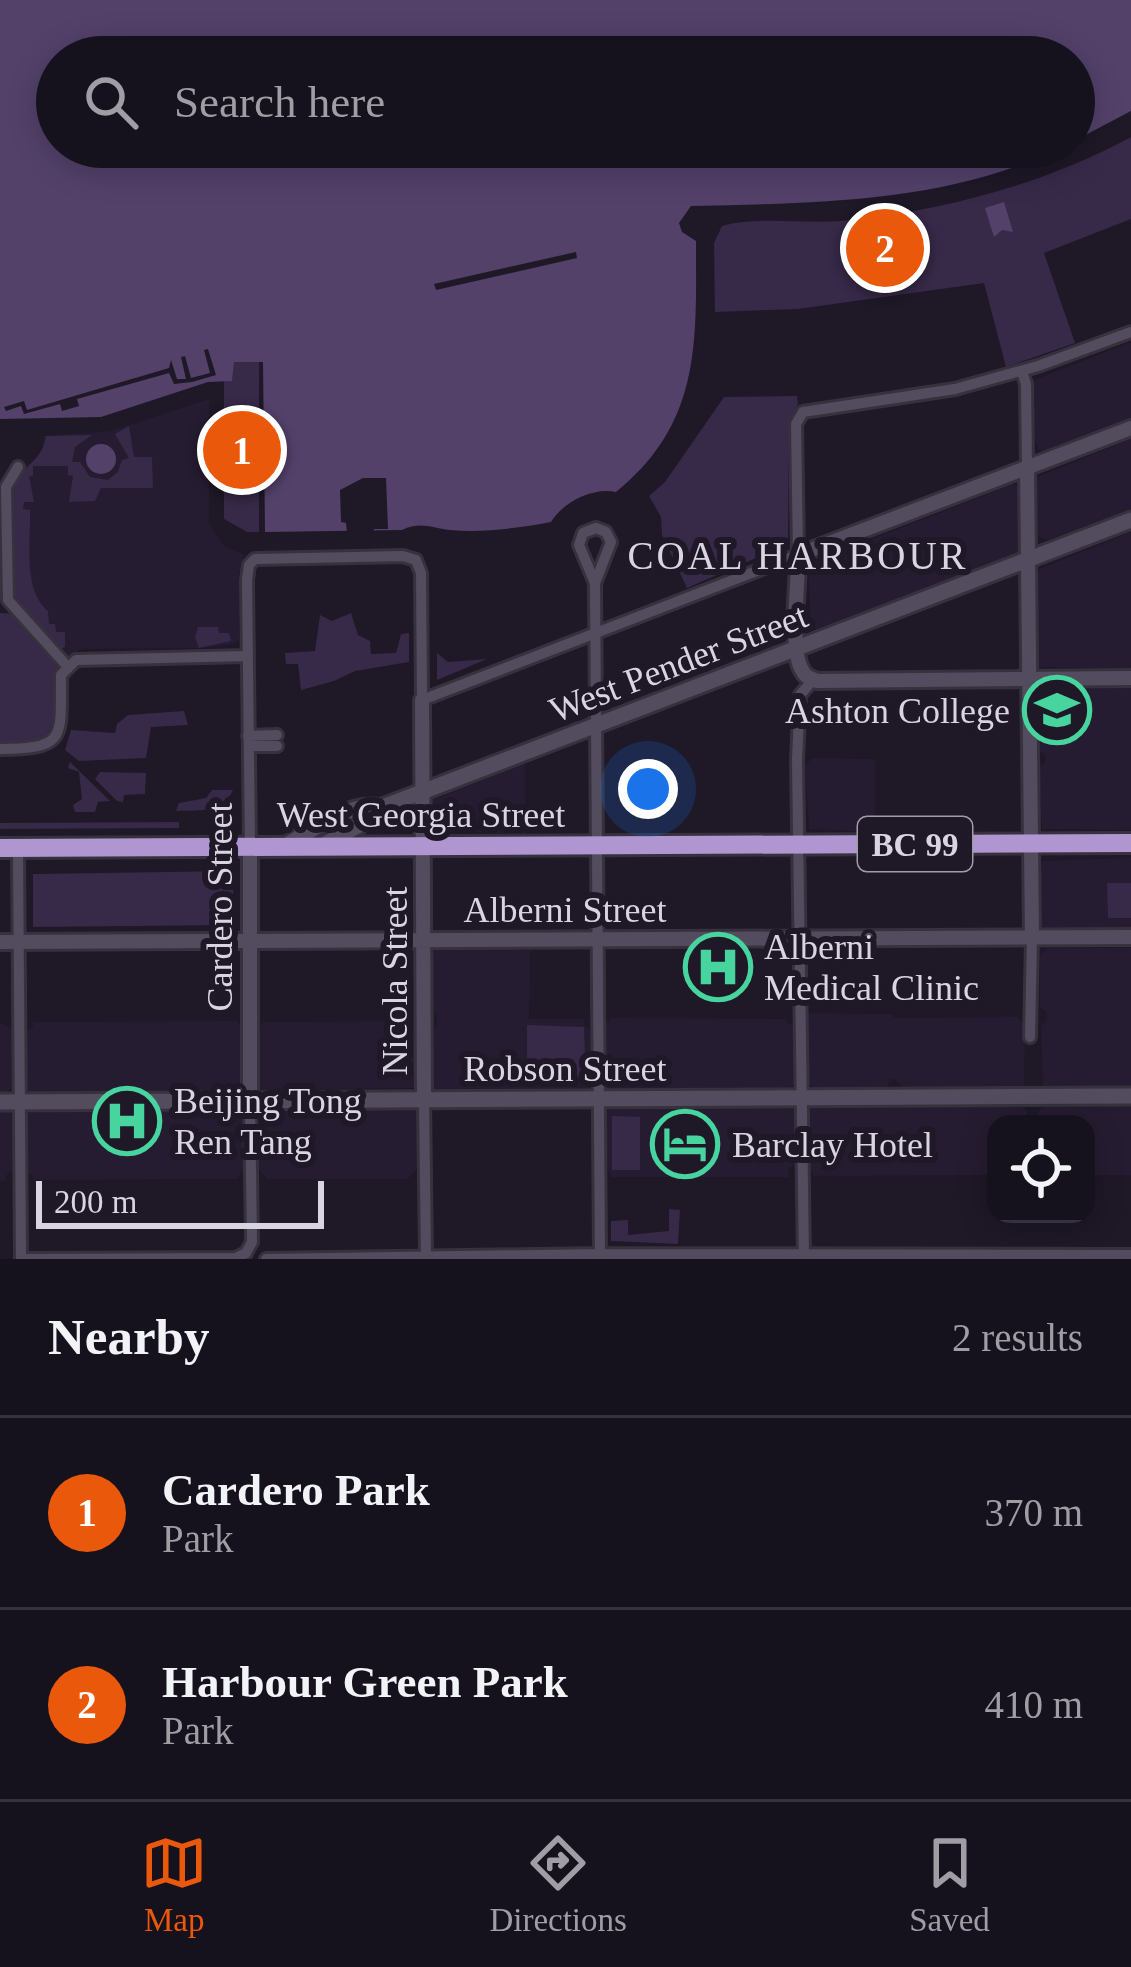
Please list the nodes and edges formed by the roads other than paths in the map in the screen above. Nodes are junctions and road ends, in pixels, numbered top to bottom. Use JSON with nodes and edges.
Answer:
{"nodes":[{"id":1,"x":1131,"y":332,"type":"edge"},
{"id":2,"x":1022,"y":371,"type":"junction"},
{"id":3,"x":1131,"y":428,"type":"edge"},
{"id":4,"x":18,"y":467,"type":"dead end"},
{"id":5,"x":1028,"y":468,"type":"junction"},
{"id":6,"x":1131,"y":520,"type":"edge"},
{"id":7,"x":580,"y":550,"type":"junction"},
{"id":8,"x":610,"y":551,"type":"junction"},
{"id":9,"x":798,"y":555,"type":"junction"},
{"id":10,"x":253,"y":560,"type":"joint"},
{"id":11,"x":1028,"y":560,"type":"junction"},
{"id":12,"x":595,"y":584,"type":"junction"},
{"id":13,"x":596,"y":633,"type":"junction"},
{"id":14,"x":798,"y":649,"type":"junction"},
{"id":15,"x":248,"y":656,"type":"junction"},
{"id":16,"x":67,"y":665,"type":"junction"},
{"id":17,"x":1131,"y":678,"type":"edge"},
{"id":18,"x":1029,"y":679,"type":"junction"},
{"id":19,"x":813,"y":680,"type":"junction"},
{"id":20,"x":422,"y":700,"type":"junction"},
{"id":21,"x":596,"y":725,"type":"junction"},
{"id":22,"x":277,"y":740,"type":"dead end"},
{"id":23,"x":249,"y":741,"type":"junction"},
{"id":24,"x":0,"y":749,"type":"edge"},
{"id":25,"x":424,"y":791,"type":"junction"},
{"id":26,"x":380,"y":808,"type":"junction"},
{"id":27,"x":1131,"y":843,"type":"edge"},
{"id":28,"x":1031,"y":844,"type":"junction"},
{"id":29,"x":799,"y":845,"type":"junction"},
{"id":30,"x":595,"y":846,"type":"junction"},
{"id":31,"x":250,"y":847,"type":"junction"},
{"id":32,"x":282,"y":847,"type":"junction"},
{"id":33,"x":9,"y":848,"type":"edge"},
{"id":34,"x":318,"y":848,"type":"junction"},
{"id":35,"x":424,"y":848,"type":"junction"},
{"id":36,"x":1032,"y":937,"type":"junction"},
{"id":37,"x":1131,"y":937,"type":"edge"},
{"id":38,"x":799,"y":938,"type":"junction"},
{"id":39,"x":597,"y":939,"type":"junction"},
{"id":40,"x":424,"y":940,"type":"junction"},
{"id":41,"x":0,"y":942,"type":"edge"},
{"id":42,"x":20,"y":942,"type":"junction"},
{"id":43,"x":249,"y":942,"type":"junction"},
{"id":44,"x":1030,"y":1037,"type":"dead end"},
{"id":45,"x":1131,"y":1096,"type":"edge"},
{"id":46,"x":598,"y":1097,"type":"junction"},
{"id":47,"x":801,"y":1097,"type":"junction"},
{"id":48,"x":424,"y":1099,"type":"junction"},
{"id":49,"x":250,"y":1100,"type":"junction"},
{"id":50,"x":0,"y":1102,"type":"edge"},
{"id":51,"x":20,"y":1102,"type":"junction"},
{"id":52,"x":1131,"y":1255,"type":"edge"},
{"id":53,"x":600,"y":1257,"type":"edge"},
{"id":54,"x":804,"y":1257,"type":"edge"},
{"id":55,"x":426,"y":1258,"type":"edge"},
{"id":56,"x":24,"y":1259,"type":"edge"},
{"id":57,"x":266,"y":1259,"type":"edge"}],
"edges":[{"from":1,"to":2,"type":"street"},
{"from":2,"to":5,"type":"street"},
{"from":2,"to":9,"type":"street"},
{"from":3,"to":5,"type":"street"},
{"from":4,"to":16,"type":"street"},
{"from":5,"to":9,"type":"street"},
{"from":5,"to":11,"type":"street"},
{"from":6,"to":11,"type":"main road","name":"West Pender Street"},
{"from":7,"to":8,"type":"street"},
{"from":7,"to":8,"type":"street"},
{"from":7,"to":12,"type":"street"},
{"from":8,"to":12,"type":"street"},
{"from":9,"to":13,"type":"street"},
{"from":9,"to":14,"type":"street"},
{"from":10,"to":15,"type":"street","name":"Cardero Street"},
{"from":10,"to":20,"type":"street","name":"Nicola Street"},
{"from":11,"to":14,"type":"main road","name":"West Pender Street"},
{"from":11,"to":18,"type":"street"},
{"from":12,"to":13,"type":"street"},
{"from":13,"to":20,"type":"street"},
{"from":13,"to":21,"type":"street"},
{"from":14,"to":19,"type":"street"},
{"from":14,"to":21,"type":"main road","name":"West Pender Street"},
{"from":15,"to":16,"type":"street"},
{"from":15,"to":23,"type":"street","name":"Cardero Street"},
{"from":16,"to":24,"type":"street"},
{"from":17,"to":18,"type":"street"},
{"from":18,"to":19,"type":"street"},
{"from":18,"to":28,"type":"street"},
{"from":19,"to":29,"type":"street"},
{"from":20,"to":25,"type":"street","name":"Nicola Street"},
{"from":21,"to":25,"type":"main road","name":"West Pender Street"},
{"from":21,"to":30,"type":"street"},
{"from":22,"to":23,"type":"street"},
{"from":23,"to":31,"type":"street","name":"Cardero Street"},
{"from":25,"to":26,"type":"main road","name":"West Pender Street"},
{"from":25,"to":35,"type":"street","name":"Nicola Street"},
{"from":26,"to":32,"type":"main road","name":"West Pender Street"},
{"from":26,"to":34,"type":"main road","name":"West Pender Street"},
{"from":27,"to":28,"type":"highway","name":"West Georgia Street","number":"BC 99"},
{"from":28,"to":29,"type":"highway","name":"West Georgia Street","number":"BC 99"},
{"from":28,"to":36,"type":"street"},
{"from":29,"to":30,"type":"highway","name":"West Georgia Street","number":"BC 99"},
{"from":29,"to":38,"type":"street"},
{"from":30,"to":35,"type":"highway","name":"West Georgia Street","number":"BC 99"},
{"from":30,"to":39,"type":"street"},
{"from":31,"to":32,"type":"highway","name":"West Georgia Street","number":"BC 99"},
{"from":31,"to":33,"type":"highway","name":"West Georgia Street","number":"BC 99"},
{"from":31,"to":43,"type":"street","name":"Cardero Street"},
{"from":32,"to":34,"type":"highway","name":"West Georgia Street","number":"BC 99"},
{"from":33,"to":42,"type":"street"},
{"from":34,"to":35,"type":"highway","name":"West Georgia Street","number":"BC 99"},
{"from":35,"to":40,"type":"street","name":"Nicola Street"},
{"from":36,"to":37,"type":"street","name":"Alberni Street"},
{"from":36,"to":38,"type":"street","name":"Alberni Street"},
{"from":36,"to":44,"type":"street"},
{"from":38,"to":39,"type":"street","name":"Alberni Street"},
{"from":38,"to":47,"type":"street"},
{"from":39,"to":40,"type":"street","name":"Alberni Street"},
{"from":39,"to":46,"type":"street"},
{"from":40,"to":43,"type":"street","name":"Alberni Street"},
{"from":40,"to":48,"type":"street","name":"Nicola Street"},
{"from":41,"to":42,"type":"street","name":"Alberni Street"},
{"from":42,"to":43,"type":"street","name":"Alberni Street"},
{"from":42,"to":51,"type":"street"},
{"from":43,"to":49,"type":"street","name":"Cardero Street"},
{"from":45,"to":47,"type":"main road","name":"Robson Street"},
{"from":46,"to":47,"type":"main road","name":"Robson Street"},
{"from":46,"to":48,"type":"main road","name":"Robson Street"},
{"from":46,"to":53,"type":"street"},
{"from":47,"to":54,"type":"street"},
{"from":48,"to":49,"type":"main road","name":"Robson Street"},
{"from":48,"to":55,"type":"street","name":"Nicola Street"},
{"from":49,"to":51,"type":"main road","name":"Robson Street"},
{"from":49,"to":56,"type":"street","name":"Cardero Street"},
{"from":50,"to":51,"type":"main road","name":"Robson Street"},
{"from":51,"to":56,"type":"street"},
{"from":52,"to":54,"type":"street"},
{"from":53,"to":54,"type":"street"},
{"from":53,"to":55,"type":"street"},
{"from":55,"to":57,"type":"street"}]}
